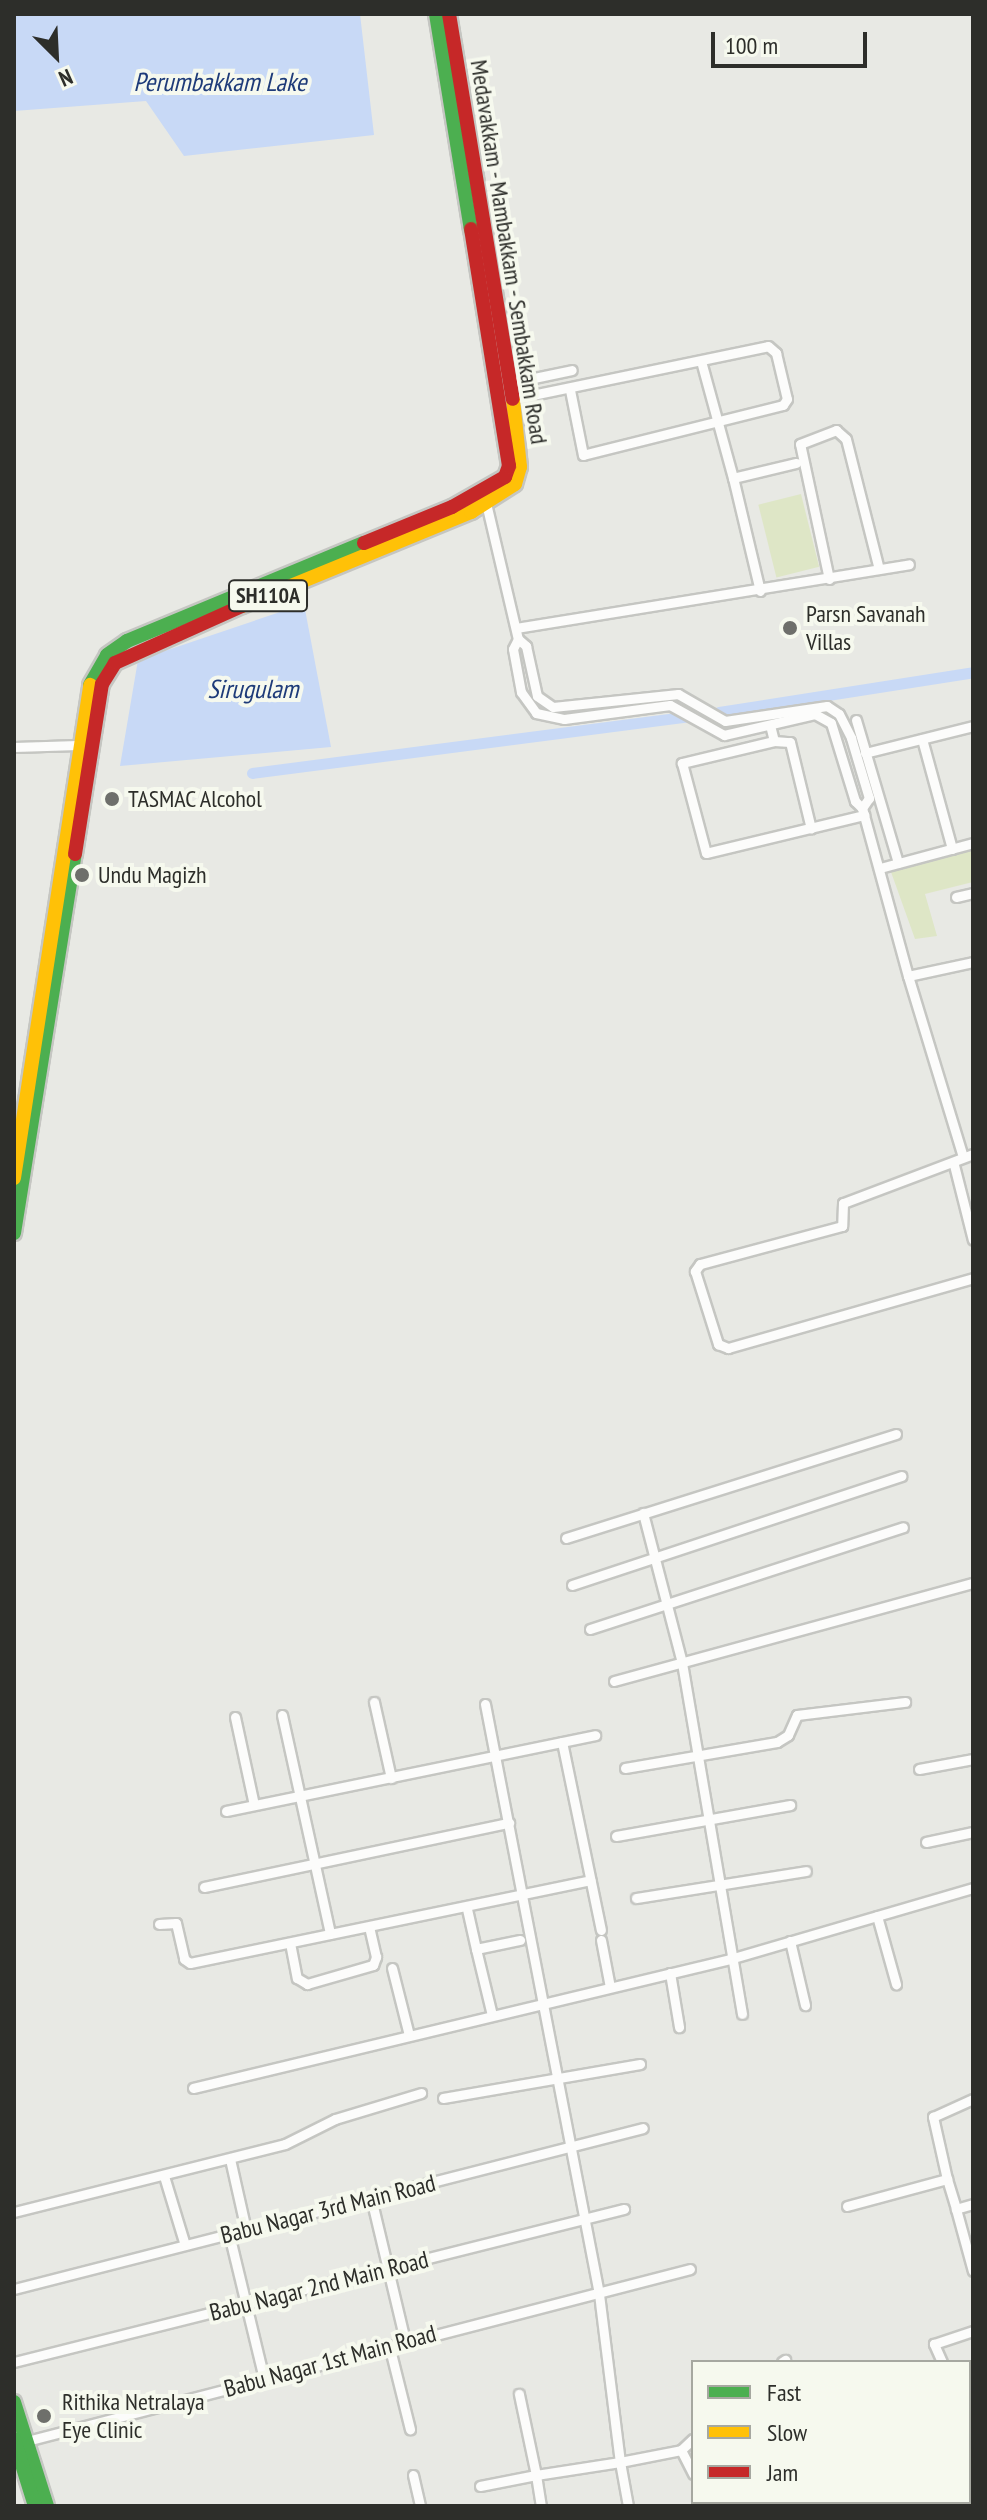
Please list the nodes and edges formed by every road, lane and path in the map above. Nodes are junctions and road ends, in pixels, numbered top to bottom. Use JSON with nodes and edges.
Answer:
{"nodes":[{"id":1,"x":436,"y":14,"type":"edge"},
{"id":2,"x":449,"y":14,"type":"edge"},
{"id":3,"x":459,"y":114,"type":"junction"},
{"id":4,"x":701,"y":361,"type":"junction"},
{"id":5,"x":572,"y":370,"type":"dead end"},
{"id":6,"x":510,"y":383,"type":"junction"},
{"id":7,"x":570,"y":390,"type":"junction"},
{"id":8,"x":513,"y":399,"type":"junction"},
{"id":9,"x":717,"y":421,"type":"junction"},
{"id":10,"x":796,"y":463,"type":"dead end"},
{"id":11,"x":733,"y":478,"type":"junction"},
{"id":12,"x":486,"y":503,"type":"junction"},
{"id":13,"x":909,"y":564,"type":"dead end"},
{"id":14,"x":879,"y":569,"type":"junction"},
{"id":15,"x":829,"y":579,"type":"junction"},
{"id":16,"x":760,"y":591,"type":"junction"},
{"id":17,"x":517,"y":634,"type":"junction"},
{"id":18,"x":671,"y":694,"type":"junction"},
{"id":19,"x":537,"y":695,"type":"junction"},
{"id":20,"x":524,"y":700,"type":"junction"},
{"id":21,"x":568,"y":705,"type":"junction"},
{"id":22,"x":670,"y":705,"type":"junction"},
{"id":23,"x":809,"y":710,"type":"junction"},
{"id":24,"x":839,"y":714,"type":"junction"},
{"id":25,"x":568,"y":719,"type":"junction"},
{"id":26,"x":856,"y":720,"type":"dead end"},
{"id":27,"x":725,"y":721,"type":"junction"},
{"id":28,"x":831,"y":723,"type":"junction"},
{"id":29,"x":770,"y":725,"type":"junction"},
{"id":30,"x":973,"y":726,"type":"edge"},
{"id":31,"x":724,"y":735,"type":"junction"},
{"id":32,"x":922,"y":739,"type":"junction"},
{"id":33,"x":774,"y":741,"type":"junction"},
{"id":34,"x":78,"y":745,"type":"junction"},
{"id":35,"x":14,"y":747,"type":"edge"},
{"id":36,"x":865,"y":753,"type":"junction"},
{"id":37,"x":861,"y":768,"type":"junction"},
{"id":38,"x":848,"y":772,"type":"junction"},
{"id":39,"x":863,"y":811,"type":"junction"},
{"id":40,"x":811,"y":829,"type":"junction"},
{"id":41,"x":973,"y":843,"type":"edge"},
{"id":42,"x":952,"y":849,"type":"junction"},
{"id":43,"x":898,"y":863,"type":"junction"},
{"id":44,"x":880,"y":868,"type":"junction"},
{"id":45,"x":973,"y":893,"type":"edge"},
{"id":46,"x":956,"y":897,"type":"dead end"},
{"id":47,"x":973,"y":962,"type":"edge"},
{"id":48,"x":908,"y":976,"type":"junction"},
{"id":49,"x":968,"y":1156,"type":"edge"},
{"id":50,"x":954,"y":1165,"type":"junction"},
{"id":51,"x":18,"y":1171,"type":"edge"},
{"id":52,"x":14,"y":1233,"type":"edge"},
{"id":53,"x":973,"y":1240,"type":"edge"},
{"id":54,"x":973,"y":1278,"type":"edge"},
{"id":55,"x":896,"y":1434,"type":"dead end"},
{"id":56,"x":901,"y":1476,"type":"dead end"},
{"id":57,"x":643,"y":1513,"type":"junction"},
{"id":58,"x":903,"y":1527,"type":"dead end"},
{"id":59,"x":566,"y":1538,"type":"dead end"},
{"id":60,"x":654,"y":1557,"type":"junction"},
{"id":61,"x":973,"y":1583,"type":"edge"},
{"id":62,"x":572,"y":1585,"type":"dead end"},
{"id":63,"x":667,"y":1604,"type":"junction"},
{"id":64,"x":590,"y":1629,"type":"dead end"},
{"id":65,"x":682,"y":1663,"type":"junction"},
{"id":66,"x":614,"y":1681,"type":"dead end"},
{"id":67,"x":374,"y":1702,"type":"dead end"},
{"id":68,"x":905,"y":1702,"type":"dead end"},
{"id":69,"x":485,"y":1704,"type":"dead end"},
{"id":70,"x":282,"y":1715,"type":"dead end"},
{"id":71,"x":235,"y":1717,"type":"dead end"},
{"id":72,"x":595,"y":1735,"type":"dead end"},
{"id":73,"x":562,"y":1742,"type":"junction"},
{"id":74,"x":696,"y":1755,"type":"junction"},
{"id":75,"x":496,"y":1756,"type":"junction"},
{"id":76,"x":973,"y":1759,"type":"edge"},
{"id":77,"x":625,"y":1768,"type":"dead end"},
{"id":78,"x":919,"y":1769,"type":"dead end"},
{"id":79,"x":391,"y":1778,"type":"junction"},
{"id":80,"x":300,"y":1796,"type":"junction"},
{"id":81,"x":254,"y":1805,"type":"junction"},
{"id":82,"x":790,"y":1805,"type":"dead end"},
{"id":83,"x":226,"y":1811,"type":"dead end"},
{"id":84,"x":707,"y":1819,"type":"junction"},
{"id":85,"x":509,"y":1823,"type":"junction"},
{"id":86,"x":973,"y":1832,"type":"edge"},
{"id":87,"x":616,"y":1836,"type":"dead end"},
{"id":88,"x":926,"y":1842,"type":"dead end"},
{"id":89,"x":316,"y":1867,"type":"junction"},
{"id":90,"x":806,"y":1871,"type":"dead end"},
{"id":91,"x":591,"y":1880,"type":"junction"},
{"id":92,"x":718,"y":1884,"type":"junction"},
{"id":93,"x":204,"y":1887,"type":"dead end"},
{"id":94,"x":973,"y":1888,"type":"edge"},
{"id":95,"x":525,"y":1895,"type":"junction"},
{"id":96,"x":636,"y":1898,"type":"dead end"},
{"id":97,"x":467,"y":1909,"type":"junction"},
{"id":98,"x":877,"y":1916,"type":"junction"},
{"id":99,"x":159,"y":1924,"type":"dead end"},
{"id":100,"x":369,"y":1927,"type":"junction"},
{"id":101,"x":330,"y":1934,"type":"junction"},
{"id":102,"x":520,"y":1940,"type":"dead end"},
{"id":103,"x":790,"y":1941,"type":"junction"},
{"id":104,"x":290,"y":1943,"type":"junction"},
{"id":105,"x":476,"y":1949,"type":"junction"},
{"id":106,"x":730,"y":1959,"type":"junction"},
{"id":107,"x":392,"y":1968,"type":"dead end"},
{"id":108,"x":670,"y":1973,"type":"junction"},
{"id":109,"x":896,"y":1984,"type":"dead end"},
{"id":110,"x":610,"y":1987,"type":"junction"},
{"id":111,"x":544,"y":2002,"type":"junction"},
{"id":112,"x":805,"y":2005,"type":"dead end"},
{"id":113,"x":742,"y":2014,"type":"dead end"},
{"id":114,"x":492,"y":2015,"type":"junction"},
{"id":115,"x":679,"y":2027,"type":"dead end"},
{"id":116,"x":409,"y":2035,"type":"junction"},
{"id":117,"x":640,"y":2064,"type":"dead end"},
{"id":118,"x":558,"y":2075,"type":"junction"},
{"id":119,"x":193,"y":2088,"type":"dead end"},
{"id":120,"x":421,"y":2093,"type":"dead end"},
{"id":121,"x":443,"y":2098,"type":"dead end"},
{"id":122,"x":973,"y":2099,"type":"edge"},
{"id":123,"x":643,"y":2128,"type":"dead end"},
{"id":124,"x":572,"y":2146,"type":"junction"},
{"id":125,"x":230,"y":2159,"type":"junction"},
{"id":126,"x":164,"y":2176,"type":"junction"},
{"id":127,"x":947,"y":2179,"type":"junction"},
{"id":128,"x":371,"y":2198,"type":"junction"},
{"id":129,"x":973,"y":2204,"type":"edge"},
{"id":130,"x":847,"y":2206,"type":"dead end"},
{"id":131,"x":624,"y":2209,"type":"dead end"},
{"id":132,"x":956,"y":2209,"type":"junction"},
{"id":133,"x":14,"y":2212,"type":"edge"},
{"id":134,"x":585,"y":2219,"type":"junction"},
{"id":135,"x":246,"y":2230,"type":"junction"},
{"id":136,"x":229,"y":2234,"type":"junction"},
{"id":137,"x":185,"y":2245,"type":"junction"},
{"id":138,"x":387,"y":2269,"type":"junction"},
{"id":139,"x":690,"y":2269,"type":"dead end"},
{"id":140,"x":973,"y":2271,"type":"edge"},
{"id":141,"x":14,"y":2289,"type":"edge"},
{"id":142,"x":599,"y":2294,"type":"junction"},
{"id":143,"x":244,"y":2304,"type":"junction"},
{"id":144,"x":973,"y":2331,"type":"edge"},
{"id":145,"x":405,"y":2341,"type":"junction"},
{"id":146,"x":389,"y":2345,"type":"junction"},
{"id":147,"x":941,"y":2360,"type":"edge"},
{"id":148,"x":14,"y":2362,"type":"edge"},
{"id":149,"x":264,"y":2379,"type":"junction"},
{"id":150,"x":519,"y":2394,"type":"dead end"},
{"id":151,"x":14,"y":2402,"type":"edge"},
{"id":152,"x":410,"y":2429,"type":"dead end"},
{"id":153,"x":691,"y":2441,"type":"edge"},
{"id":154,"x":19,"y":2442,"type":"edge"},
{"id":155,"x":681,"y":2450,"type":"junction"},
{"id":156,"x":620,"y":2462,"type":"junction"},
{"id":157,"x":691,"y":2470,"type":"edge"},
{"id":158,"x":413,"y":2475,"type":"dead end"},
{"id":159,"x":536,"y":2475,"type":"junction"},
{"id":160,"x":480,"y":2486,"type":"dead end"},
{"id":161,"x":35,"y":2506,"type":"edge"},
{"id":162,"x":47,"y":2506,"type":"edge"},
{"id":163,"x":420,"y":2506,"type":"edge"},
{"id":164,"x":541,"y":2506,"type":"edge"},
{"id":165,"x":628,"y":2506,"type":"edge"}],
"edges":[{"from":1,"to":3,"type":"main road","name":"Medavakkam - Mambakkam - Sembakkam Road","number":"SH110A"},
{"from":2,"to":3,"type":"main road","name":"Medavakkam - Mambakkam - Sembakkam Road","number":"SH110A"},
{"from":3,"to":6,"type":"main road","name":"Medavakkam - Mambakkam - Sembakkam Road","number":"SH110A"},
{"from":3,"to":34,"type":"main road","name":"Medavakkam - Mambakkam - Sembakkam Road","number":"SH110A"},
{"from":4,"to":7,"type":"street"},
{"from":4,"to":9,"type":"street"},
{"from":4,"to":9,"type":"street"},
{"from":5,"to":6,"type":"street"},
{"from":6,"to":8,"type":"main road","name":"Medavakkam - Mambakkam - Sembakkam Road","number":"SH110A"},
{"from":7,"to":8,"type":"street"},
{"from":7,"to":9,"type":"street"},
{"from":8,"to":12,"type":"main road","name":"Medavakkam - Mambakkam - Sembakkam Road","number":"SH110A"},
{"from":9,"to":11,"type":"street"},
{"from":10,"to":11,"type":"street"},
{"from":11,"to":16,"type":"street"},
{"from":12,"to":17,"type":"street"},
{"from":12,"to":51,"type":"main road","name":"Medavakkam - Mambakkam - Sembakkam Road","number":"SH110A"},
{"from":13,"to":14,"type":"street"},
{"from":14,"to":15,"type":"street"},
{"from":14,"to":15,"type":"street"},
{"from":15,"to":16,"type":"street"},
{"from":16,"to":17,"type":"street"},
{"from":17,"to":19,"type":"street"},
{"from":17,"to":20,"type":"street"},
{"from":18,"to":21,"type":"street"},
{"from":18,"to":22,"type":"street"},
{"from":18,"to":27,"type":"street"},
{"from":19,"to":20,"type":"street"},
{"from":19,"to":21,"type":"street"},
{"from":20,"to":25,"type":"street"},
{"from":21,"to":25,"type":"street"},
{"from":22,"to":25,"type":"street"},
{"from":22,"to":31,"type":"street"},
{"from":23,"to":24,"type":"street"},
{"from":23,"to":27,"type":"street"},
{"from":23,"to":28,"type":"street"},
{"from":23,"to":29,"type":"street"},
{"from":24,"to":28,"type":"street"},
{"from":24,"to":37,"type":"street"},
{"from":26,"to":36,"type":"street"},
{"from":27,"to":31,"type":"street"},
{"from":28,"to":38,"type":"street"},
{"from":29,"to":31,"type":"street"},
{"from":29,"to":33,"type":"street"},
{"from":30,"to":32,"type":"street"},
{"from":32,"to":36,"type":"street"},
{"from":32,"to":42,"type":"street"},
{"from":33,"to":40,"type":"street"},
{"from":33,"to":40,"type":"street"},
{"from":34,"to":35,"type":"street"},
{"from":34,"to":51,"type":"main road","name":"Medavakkam - Mambakkam - Sembakkam Road","number":"SH110A"},
{"from":36,"to":43,"type":"street"},
{"from":37,"to":38,"type":"street"},
{"from":37,"to":39,"type":"street"},
{"from":38,"to":39,"type":"street"},
{"from":39,"to":40,"type":"street"},
{"from":39,"to":44,"type":"street"},
{"from":41,"to":42,"type":"street"},
{"from":42,"to":43,"type":"street"},
{"from":43,"to":44,"type":"street"},
{"from":44,"to":48,"type":"street"},
{"from":45,"to":46,"type":"street"},
{"from":47,"to":48,"type":"street"},
{"from":48,"to":49,"type":"street"},
{"from":49,"to":50,"type":"street"},
{"from":50,"to":53,"type":"street"},
{"from":50,"to":54,"type":"street"},
{"from":51,"to":52,"type":"main road","name":"Medavakkam - Mambakkam - Sembakkam Road","number":"SH110A"},
{"from":55,"to":57,"type":"street"},
{"from":56,"to":60,"type":"street"},
{"from":57,"to":59,"type":"street"},
{"from":57,"to":60,"type":"street"},
{"from":58,"to":63,"type":"street"},
{"from":60,"to":62,"type":"street"},
{"from":60,"to":63,"type":"street"},
{"from":61,"to":65,"type":"street"},
{"from":63,"to":64,"type":"street"},
{"from":63,"to":65,"type":"street"},
{"from":65,"to":66,"type":"street"},
{"from":65,"to":74,"type":"street"},
{"from":67,"to":79,"type":"street"},
{"from":68,"to":74,"type":"street"},
{"from":69,"to":75,"type":"street"},
{"from":70,"to":80,"type":"street"},
{"from":71,"to":81,"type":"street"},
{"from":72,"to":73,"type":"street"},
{"from":73,"to":75,"type":"street"},
{"from":73,"to":91,"type":"street"},
{"from":74,"to":77,"type":"street"},
{"from":74,"to":84,"type":"street"},
{"from":75,"to":79,"type":"street"},
{"from":75,"to":85,"type":"street"},
{"from":76,"to":78,"type":"street"},
{"from":79,"to":80,"type":"street"},
{"from":80,"to":81,"type":"street"},
{"from":80,"to":89,"type":"street"},
{"from":81,"to":83,"type":"street"},
{"from":82,"to":84,"type":"street"},
{"from":84,"to":87,"type":"street"},
{"from":84,"to":92,"type":"street"},
{"from":85,"to":89,"type":"street"},
{"from":85,"to":95,"type":"street"},
{"from":86,"to":88,"type":"street"},
{"from":89,"to":93,"type":"street"},
{"from":89,"to":101,"type":"street"},
{"from":90,"to":92,"type":"street"},
{"from":91,"to":95,"type":"street"},
{"from":91,"to":110,"type":"street"},
{"from":92,"to":96,"type":"street"},
{"from":92,"to":106,"type":"street"},
{"from":94,"to":98,"type":"street"},
{"from":95,"to":97,"type":"street"},
{"from":95,"to":111,"type":"street"},
{"from":97,"to":100,"type":"street"},
{"from":97,"to":105,"type":"street"},
{"from":98,"to":103,"type":"street"},
{"from":98,"to":109,"type":"street"},
{"from":99,"to":104,"type":"street"},
{"from":100,"to":101,"type":"street"},
{"from":100,"to":104,"type":"street"},
{"from":101,"to":104,"type":"street"},
{"from":102,"to":105,"type":"street"},
{"from":103,"to":106,"type":"street"},
{"from":103,"to":112,"type":"street"},
{"from":105,"to":114,"type":"street"},
{"from":106,"to":108,"type":"street"},
{"from":106,"to":113,"type":"street"},
{"from":107,"to":116,"type":"street"},
{"from":108,"to":110,"type":"street"},
{"from":108,"to":115,"type":"street"},
{"from":110,"to":111,"type":"street"},
{"from":111,"to":114,"type":"street"},
{"from":111,"to":118,"type":"street"},
{"from":114,"to":116,"type":"street"},
{"from":116,"to":119,"type":"street"},
{"from":117,"to":118,"type":"street"},
{"from":118,"to":121,"type":"street"},
{"from":118,"to":124,"type":"street"},
{"from":120,"to":125,"type":"street"},
{"from":122,"to":127,"type":"street"},
{"from":123,"to":124,"type":"street","name":"Babu Nagar 3rd Main Road"},
{"from":124,"to":128,"type":"street","name":"Babu Nagar 3rd Main Road"},
{"from":124,"to":134,"type":"street"},
{"from":125,"to":126,"type":"street"},
{"from":125,"to":135,"type":"street"},
{"from":126,"to":133,"type":"street"},
{"from":126,"to":137,"type":"street"},
{"from":127,"to":130,"type":"street"},
{"from":127,"to":132,"type":"street"},
{"from":128,"to":135,"type":"street","name":"Babu Nagar 3rd Main Road"},
{"from":128,"to":138,"type":"street"},
{"from":129,"to":132,"type":"street"},
{"from":131,"to":134,"type":"street","name":"Babu Nagar 2nd Main Road"},
{"from":132,"to":140,"type":"street"},
{"from":134,"to":138,"type":"street","name":"Babu Nagar 2nd Main Road"},
{"from":134,"to":142,"type":"street"},
{"from":135,"to":136,"type":"street","name":"Babu Nagar 3rd Main Road"},
{"from":136,"to":137,"type":"street","name":"Babu Nagar 3rd Main Road"},
{"from":136,"to":143,"type":"street"},
{"from":137,"to":141,"type":"street","name":"Babu Nagar 3rd Main Road"},
{"from":138,"to":143,"type":"street","name":"Babu Nagar 2nd Main Road"},
{"from":138,"to":145,"type":"street"},
{"from":139,"to":142,"type":"street","name":"Babu Nagar 1st Main Road"},
{"from":142,"to":145,"type":"street","name":"Babu Nagar 1st Main Road"},
{"from":142,"to":156,"type":"street"},
{"from":143,"to":148,"type":"street","name":"Babu Nagar 2nd Main Road"},
{"from":143,"to":149,"type":"street"},
{"from":144,"to":147,"type":"street"},
{"from":145,"to":146,"type":"street","name":"Babu Nagar 1st Main Road"},
{"from":146,"to":149,"type":"street","name":"Babu Nagar 1st Main Road"},
{"from":146,"to":152,"type":"street"},
{"from":149,"to":154,"type":"street","name":"Babu Nagar 1st Main Road"},
{"from":150,"to":159,"type":"street"},
{"from":151,"to":154,"type":"main road"},
{"from":153,"to":155,"type":"street"},
{"from":154,"to":161,"type":"main road"},
{"from":154,"to":162,"type":"main road"},
{"from":155,"to":156,"type":"street"},
{"from":155,"to":157,"type":"street"},
{"from":156,"to":159,"type":"street"},
{"from":156,"to":165,"type":"street"},
{"from":158,"to":163,"type":"street"},
{"from":159,"to":160,"type":"street"},
{"from":159,"to":164,"type":"street"}]}
